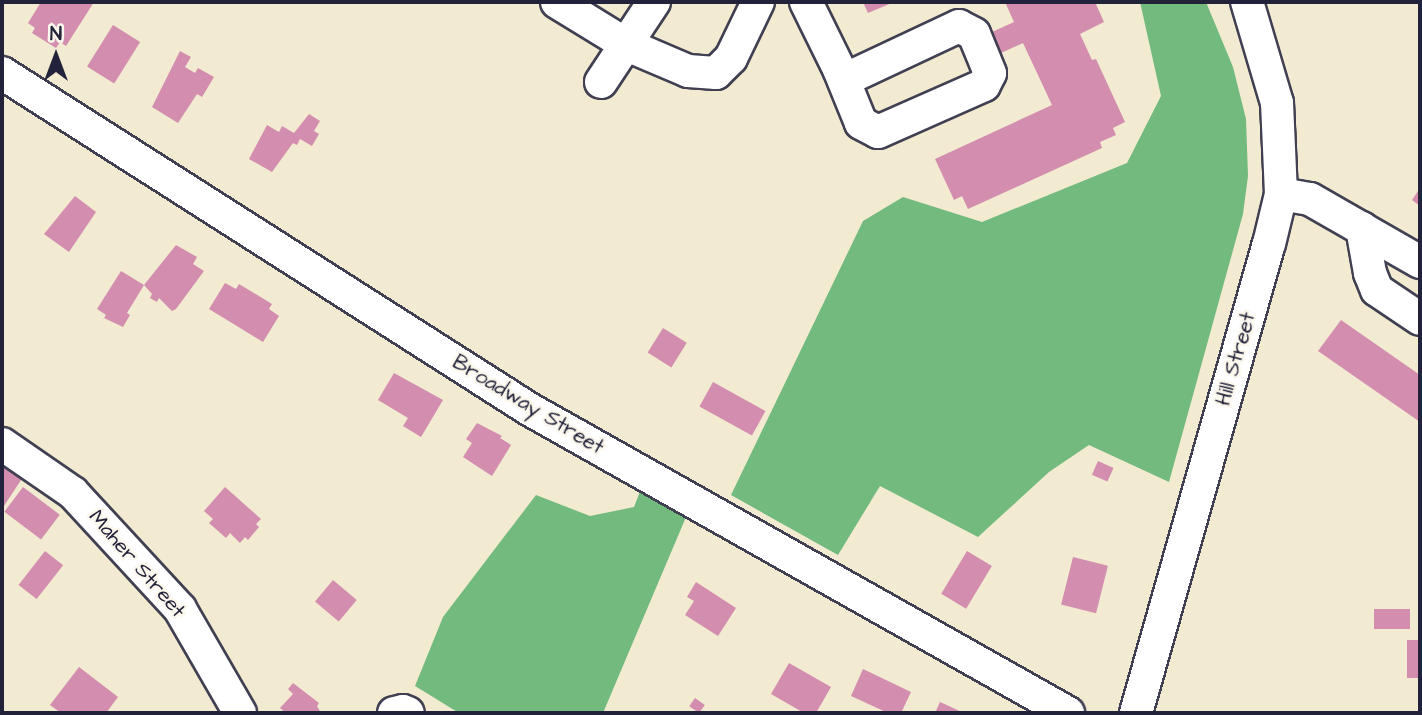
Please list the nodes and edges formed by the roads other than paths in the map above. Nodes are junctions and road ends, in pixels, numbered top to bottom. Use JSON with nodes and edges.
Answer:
{"nodes":[{"id":1,"x":557,"y":2,"type":"edge"},
{"id":2,"x":654,"y":2,"type":"edge"},
{"id":3,"x":758,"y":2,"type":"edge"},
{"id":4,"x":806,"y":2,"type":"edge"},
{"id":5,"x":1247,"y":2,"type":"edge"},
{"id":6,"x":626,"y":45,"type":"junction"},
{"id":7,"x":2,"y":74,"type":"edge"},
{"id":8,"x":844,"y":80,"type":"dead end"},
{"id":9,"x":601,"y":82,"type":"dead end"},
{"id":10,"x":1281,"y":194,"type":"junction"},
{"id":11,"x":1362,"y":228,"type":"junction"},
{"id":12,"x":1420,"y":262,"type":"edge"},
{"id":13,"x":1420,"y":319,"type":"edge"},
{"id":14,"x":2,"y":444,"type":"edge"},
{"id":15,"x":240,"y":713,"type":"edge"},
{"id":16,"x":1068,"y":713,"type":"edge"},
{"id":17,"x":1136,"y":713,"type":"edge"}],
"edges":[{"from":1,"to":6,"type":"street"},
{"from":2,"to":6,"type":"street"},
{"from":3,"to":6,"type":"street"},
{"from":4,"to":8,"type":"street"},
{"from":5,"to":10,"type":"street","name":"Hill Street"},
{"from":6,"to":9,"type":"street"},
{"from":7,"to":16,"type":"street","name":"Broadway Street"},
{"from":10,"to":11,"type":"street"},
{"from":10,"to":17,"type":"street","name":"Hill Street"},
{"from":11,"to":12,"type":"street"},
{"from":11,"to":13,"type":"street"},
{"from":14,"to":15,"type":"street","name":"Maher Street"}]}
